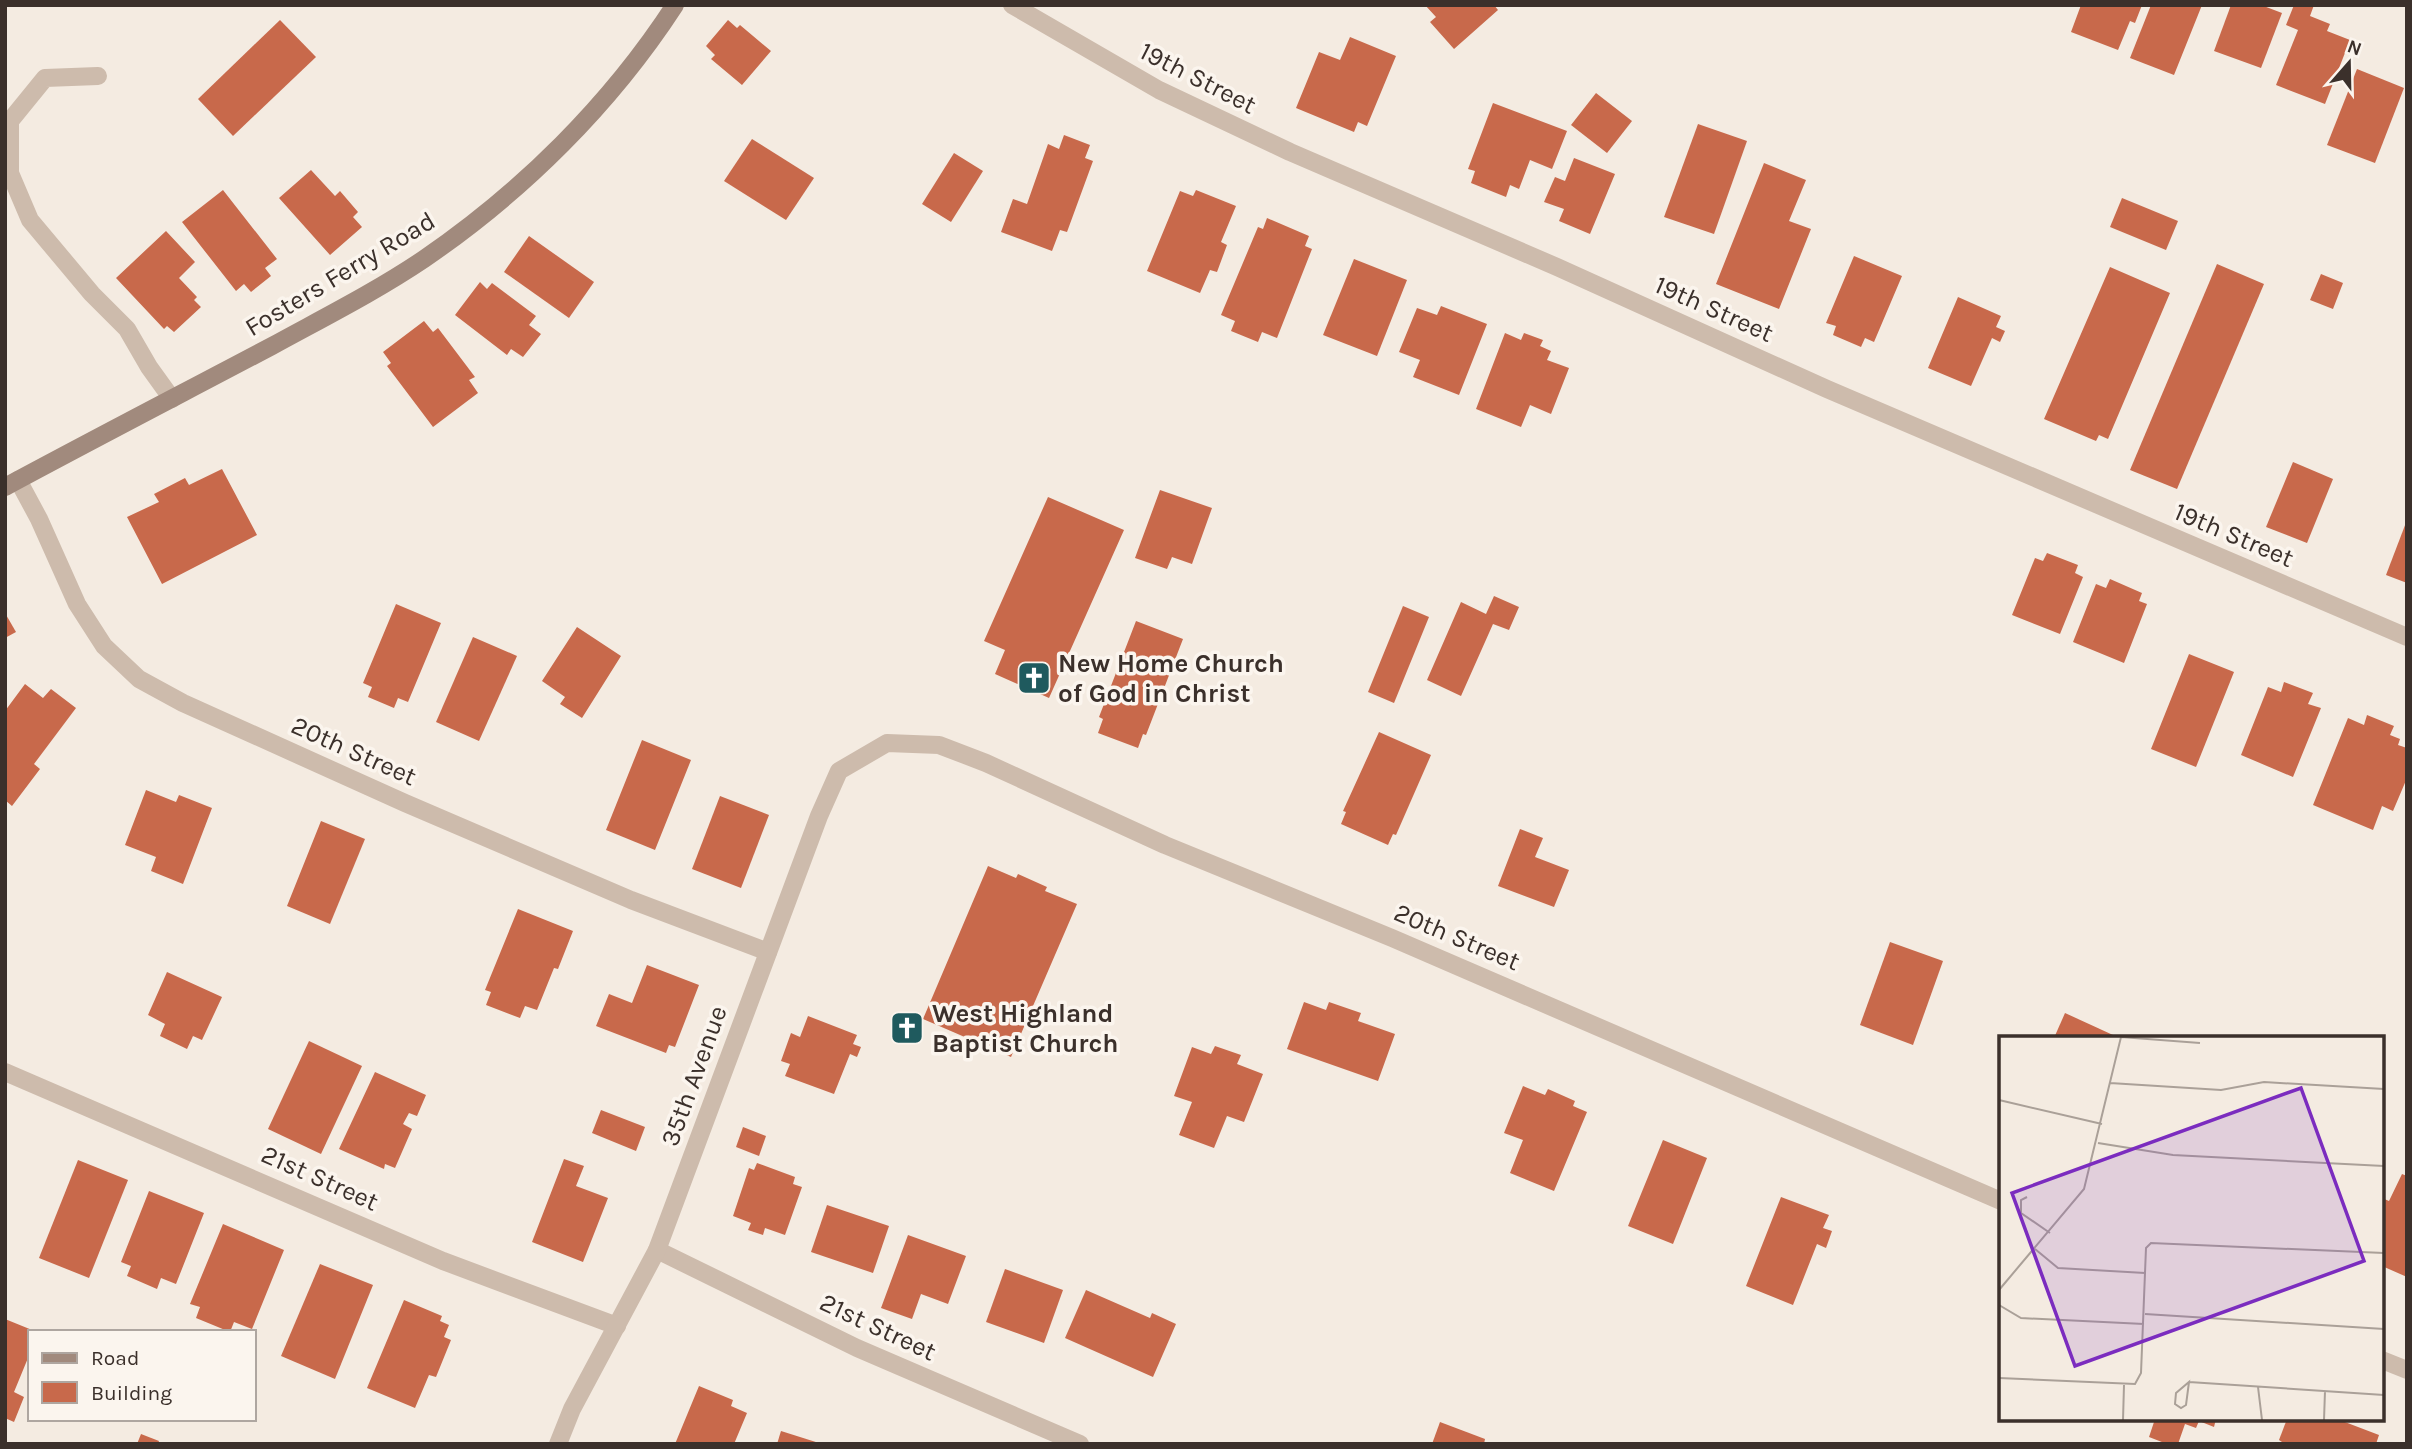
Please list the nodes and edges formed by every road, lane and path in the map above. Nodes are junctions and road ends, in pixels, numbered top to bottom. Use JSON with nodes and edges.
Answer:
{"nodes":[{"id":1,"x":676,"y":5,"type":"edge"},
{"id":2,"x":1012,"y":5,"type":"edge"},
{"id":3,"x":98,"y":76,"type":"dead end"},
{"id":4,"x":172,"y":400,"type":"junction"},
{"id":5,"x":11,"y":484,"type":"edge"},
{"id":6,"x":2407,"y":637,"type":"edge"},
{"id":7,"x":887,"y":743,"type":"joint"},
{"id":8,"x":768,"y":952,"type":"junction"},
{"id":9,"x":5,"y":1072,"type":"edge"},
{"id":10,"x":1999,"y":1200,"type":"edge"},
{"id":11,"x":657,"y":1250,"type":"junction"},
{"id":12,"x":617,"y":1326,"type":"junction"},
{"id":13,"x":2384,"y":1361,"type":"edge"},
{"id":14,"x":2407,"y":1370,"type":"edge"},
{"id":15,"x":558,"y":1444,"type":"edge"},
{"id":16,"x":1080,"y":1444,"type":"edge"}],
"edges":[{"from":1,"to":4,"type":"street","name":"Fosters Ferry Road"},
{"from":2,"to":6,"type":"street","name":"19th Street"},
{"from":3,"to":4,"type":"street"},
{"from":4,"to":5,"type":"street","name":"Fosters Ferry Road"},
{"from":5,"to":8,"type":"street","name":"20th Street"},
{"from":7,"to":8,"type":"street","name":"35th Avenue"},
{"from":7,"to":10,"type":"street","name":"20th Street"},
{"from":8,"to":11,"type":"street","name":"35th Avenue"},
{"from":9,"to":12,"type":"street","name":"21st Street"},
{"from":11,"to":12,"type":"street","name":"35th Avenue"},
{"from":11,"to":16,"type":"street","name":"21st Street"},
{"from":12,"to":15,"type":"street","name":"35th Avenue"},
{"from":13,"to":14,"type":"street"}]}
